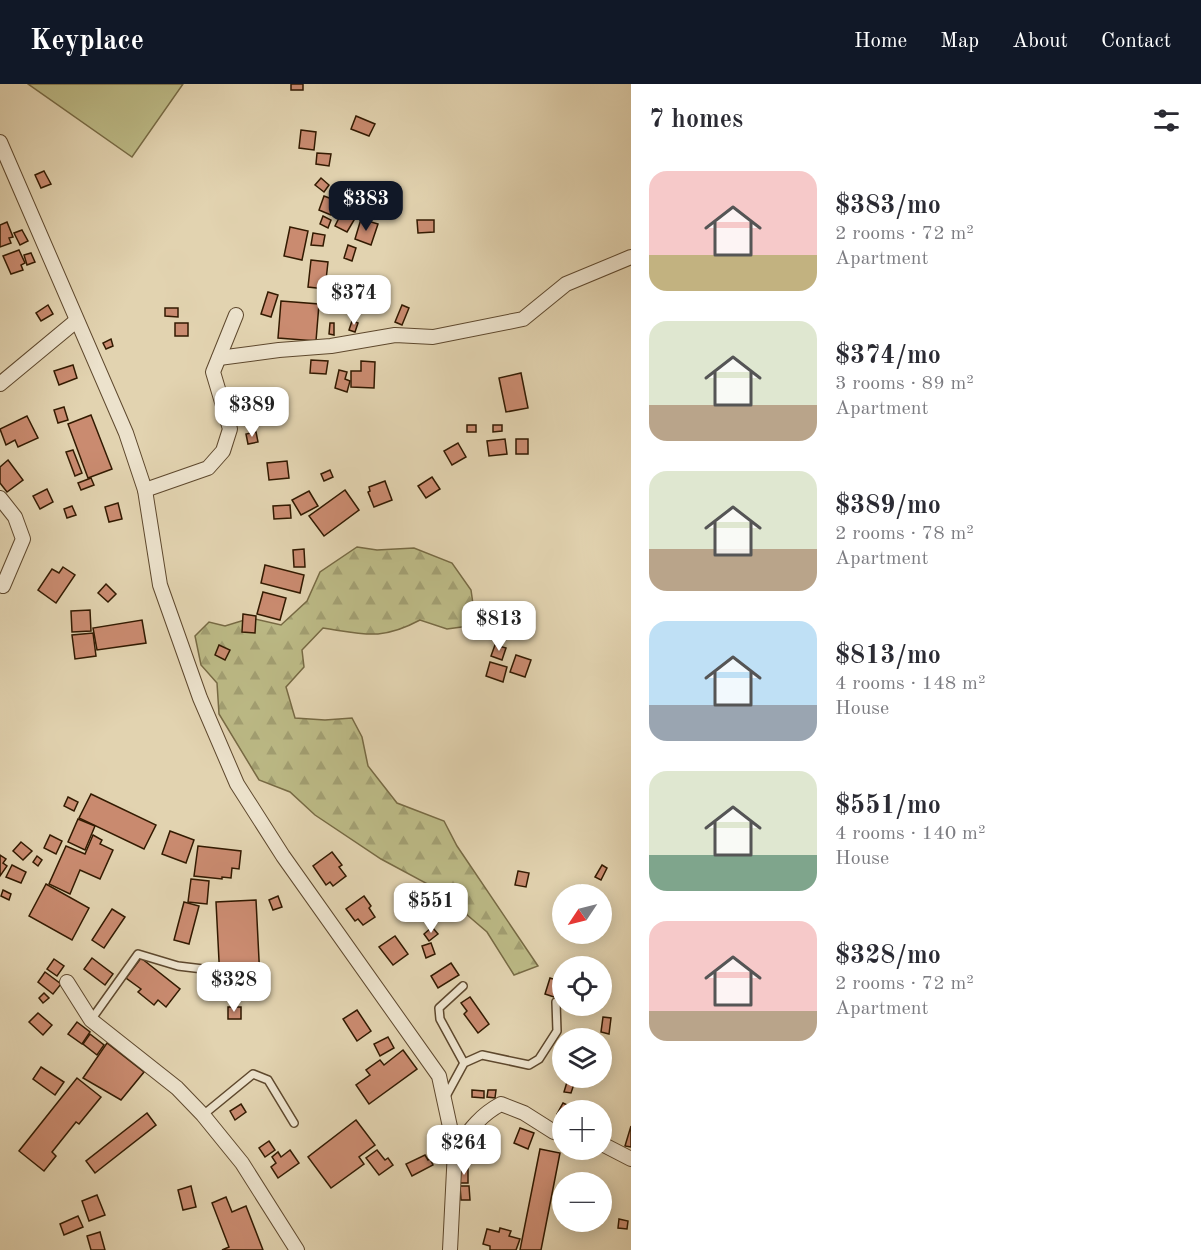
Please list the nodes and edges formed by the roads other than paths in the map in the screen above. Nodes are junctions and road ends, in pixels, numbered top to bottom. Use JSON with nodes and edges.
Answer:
{"nodes":[{"id":1,"x":0,"y":142,"type":"edge"},
{"id":2,"x":631,"y":257,"type":"edge"},
{"id":3,"x":236,"y":315,"type":"dead end"},
{"id":4,"x":76,"y":321,"type":"junction"},
{"id":5,"x":219,"y":358,"type":"junction"},
{"id":6,"x":0,"y":384,"type":"edge"},
{"id":7,"x":145,"y":490,"type":"junction"},
{"id":8,"x":0,"y":498,"type":"edge"},
{"id":9,"x":3,"y":586,"type":"dead end"},
{"id":10,"x":202,"y":969,"type":"dead end"},
{"id":11,"x":67,"y":982,"type":"dead end"},
{"id":12,"x":463,"y":986,"type":"dead end"},
{"id":13,"x":556,"y":1016,"type":"edge"},
{"id":14,"x":92,"y":1020,"type":"junction"},
{"id":15,"x":464,"y":1064,"type":"junction"},
{"id":16,"x":445,"y":1098,"type":"junction"},
{"id":17,"x":203,"y":1115,"type":"junction"},
{"id":18,"x":294,"y":1123,"type":"dead end"},
{"id":19,"x":552,"y":1131,"type":"edge"},
{"id":20,"x":612,"y":1149,"type":"edge"},
{"id":21,"x":455,"y":1150,"type":"junction"},
{"id":22,"x":631,"y":1159,"type":"edge"},
{"id":23,"x":297,"y":1250,"type":"edge"},
{"id":24,"x":450,"y":1250,"type":"edge"}],
"edges":[{"from":1,"to":4,"type":"street"},
{"from":2,"to":5,"type":"street"},
{"from":3,"to":5,"type":"street"},
{"from":4,"to":6,"type":"street"},
{"from":4,"to":7,"type":"street"},
{"from":5,"to":7,"type":"street"},
{"from":7,"to":16,"type":"street"},
{"from":8,"to":9,"type":"street"},
{"from":10,"to":14,"type":"lane"},
{"from":11,"to":14,"type":"street"},
{"from":12,"to":15,"type":"lane"},
{"from":13,"to":15,"type":"lane"},
{"from":14,"to":17,"type":"street"},
{"from":15,"to":16,"type":"lane"},
{"from":16,"to":21,"type":"street"},
{"from":17,"to":18,"type":"lane"},
{"from":17,"to":23,"type":"street"},
{"from":19,"to":21,"type":"street"},
{"from":20,"to":22,"type":"street"},
{"from":21,"to":24,"type":"street"}]}
